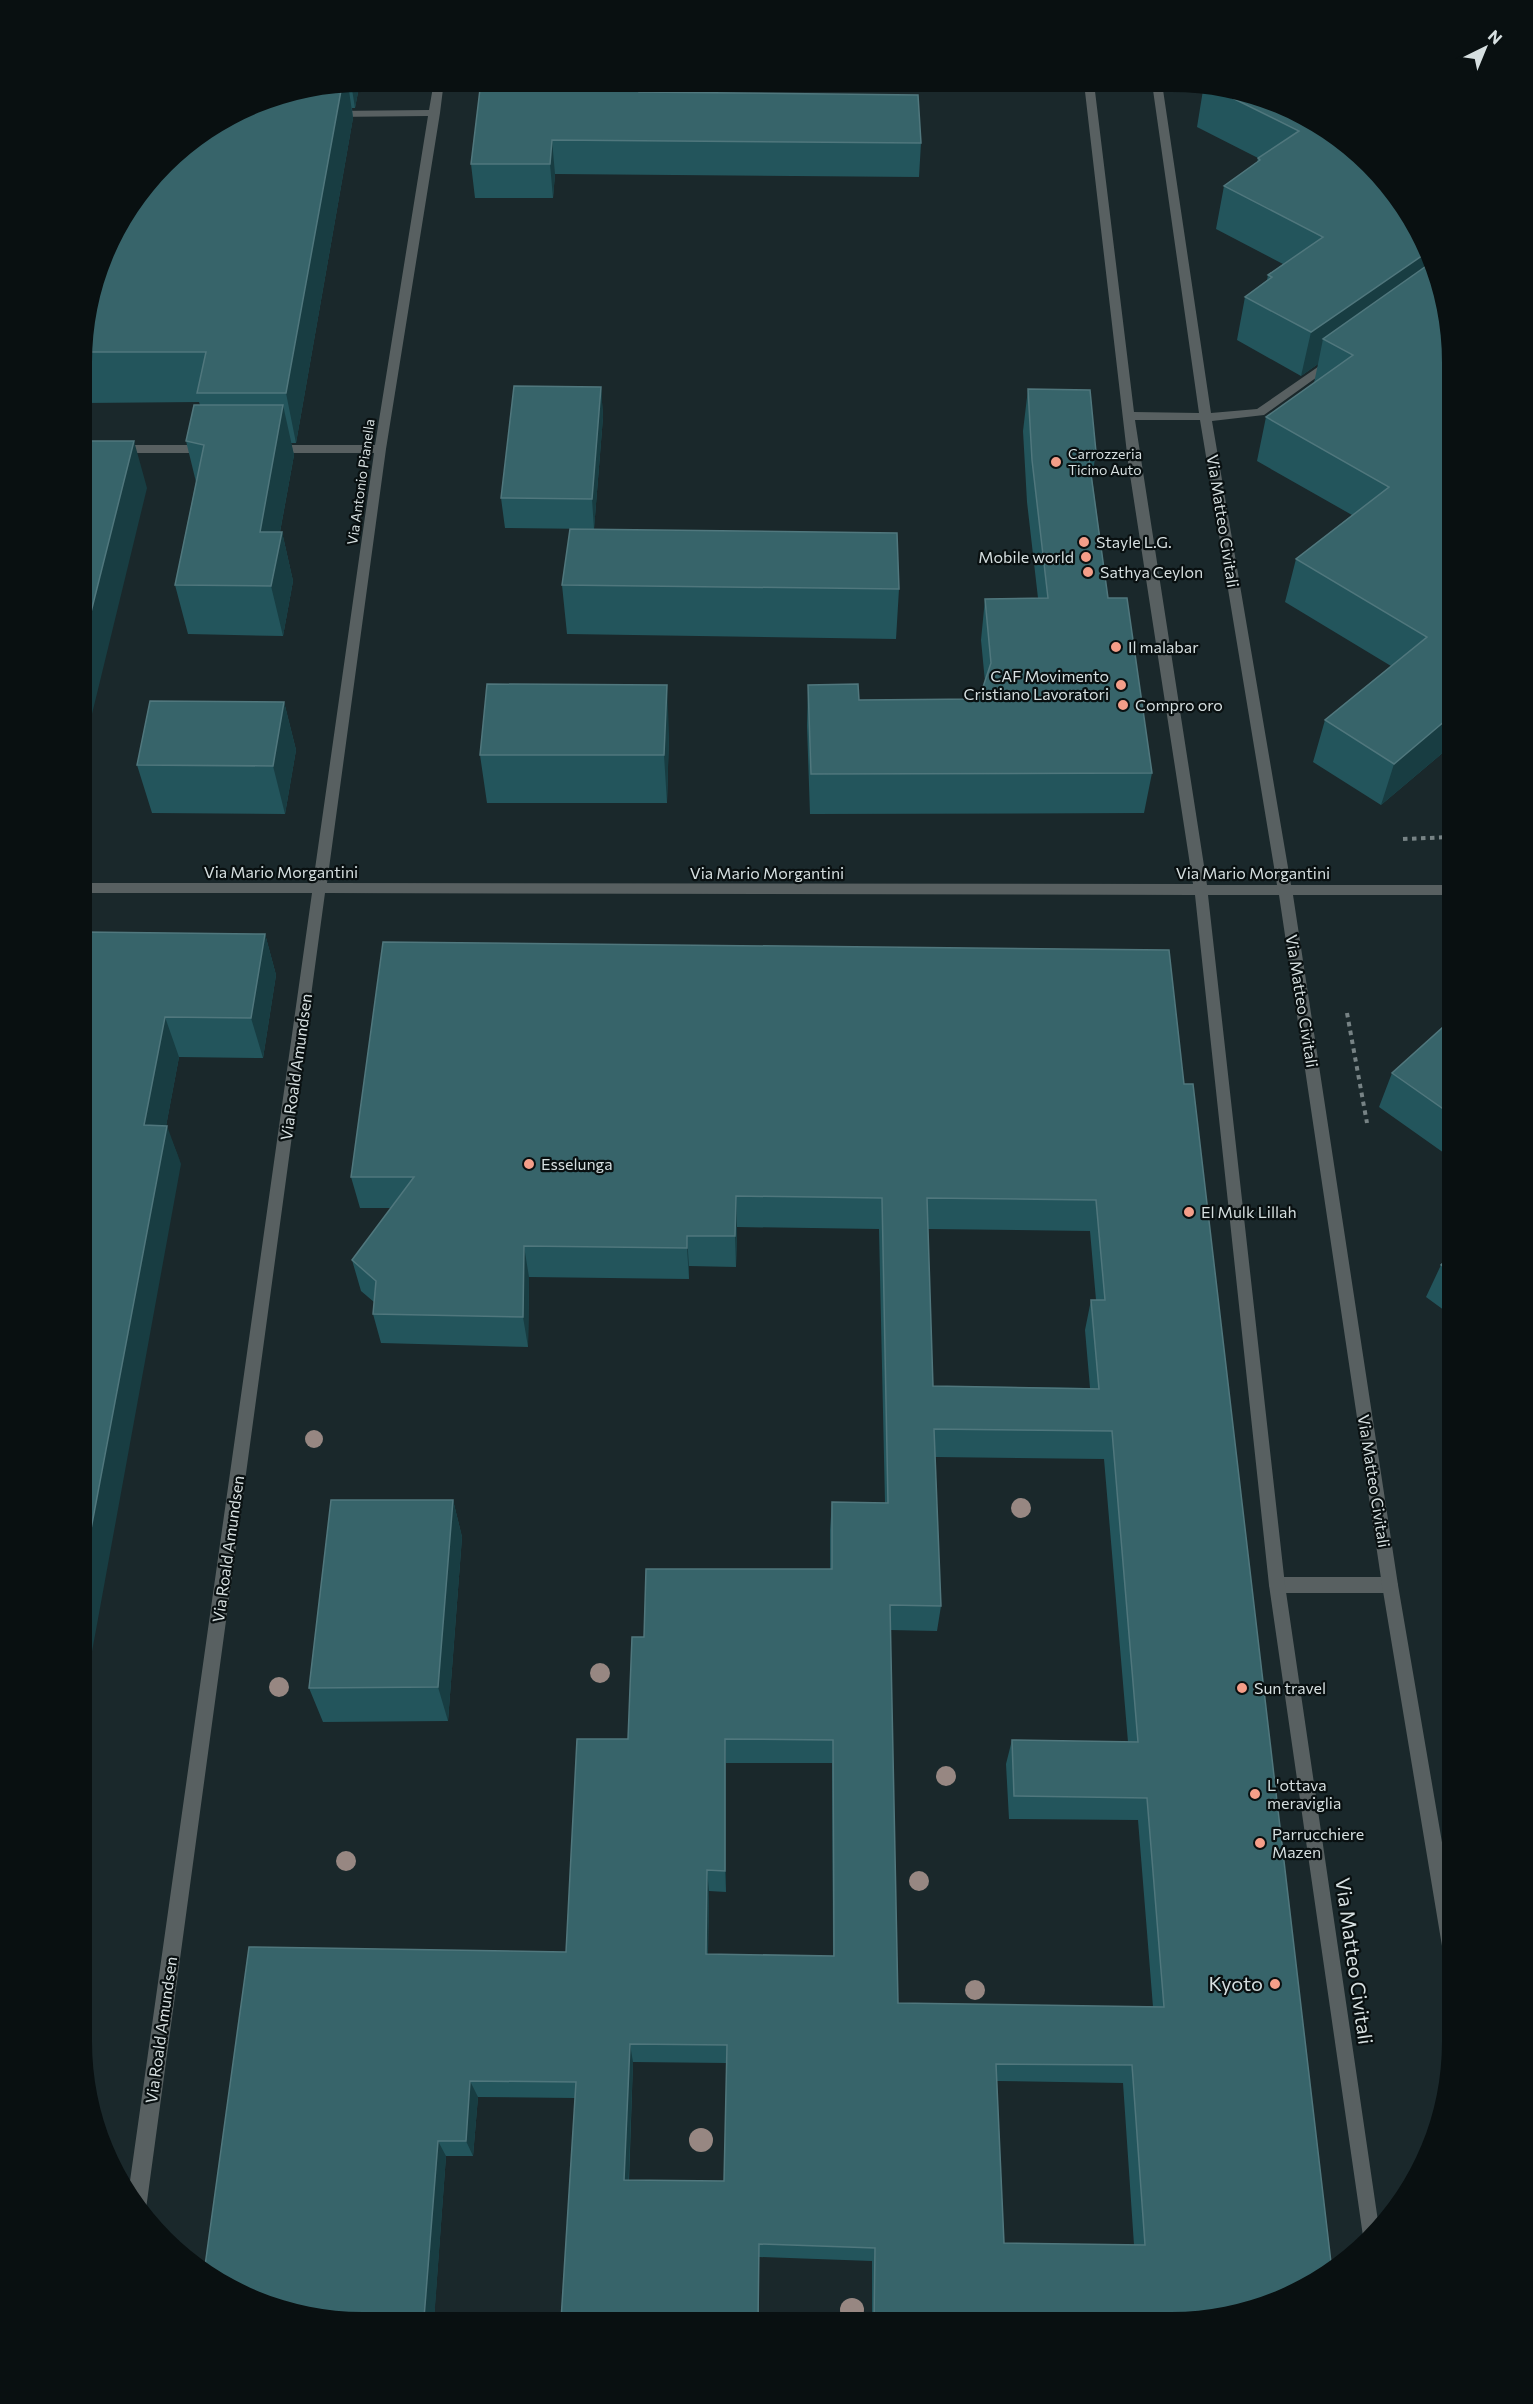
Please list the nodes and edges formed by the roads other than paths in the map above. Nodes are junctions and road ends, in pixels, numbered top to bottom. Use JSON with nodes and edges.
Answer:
{"nodes":[{"id":1,"x":438,"y":92,"type":"edge"},
{"id":2,"x":1090,"y":92,"type":"edge"},
{"id":3,"x":1158,"y":92,"type":"edge"},
{"id":4,"x":435,"y":113,"type":"junction"},
{"id":5,"x":318,"y":114,"type":"edge"},
{"id":6,"x":1341,"y":355,"type":"edge"},
{"id":7,"x":1129,"y":416,"type":"junction"},
{"id":8,"x":1207,"y":417,"type":"junction"},
{"id":9,"x":92,"y":449,"type":"edge"},
{"id":10,"x":225,"y":449,"type":"edge"},
{"id":11,"x":261,"y":449,"type":"edge"},
{"id":12,"x":380,"y":449,"type":"junction"},
{"id":13,"x":92,"y":888,"type":"edge"},
{"id":14,"x":321,"y":888,"type":"junction"},
{"id":15,"x":1201,"y":889,"type":"junction"},
{"id":16,"x":1285,"y":890,"type":"junction"},
{"id":17,"x":1442,"y":890,"type":"edge"},
{"id":18,"x":1277,"y":1585,"type":"junction"},
{"id":19,"x":1390,"y":1585,"type":"junction"},
{"id":20,"x":1442,"y":1893,"type":"edge"},
{"id":21,"x":138,"y":2194,"type":"edge"},
{"id":22,"x":1369,"y":2226,"type":"edge"}],
"edges":[{"from":1,"to":4,"type":"street","name":"Via Antonio Pianella"},
{"from":2,"to":7,"type":"street","name":"Via Matteo Civitali"},
{"from":3,"to":8,"type":"street","name":"Via Matteo Civitali"},
{"from":4,"to":5,"type":"street"},
{"from":4,"to":12,"type":"street","name":"Via Antonio Pianella"},
{"from":6,"to":8,"type":"street"},
{"from":7,"to":8,"type":"street"},
{"from":7,"to":15,"type":"street","name":"Via Matteo Civitali"},
{"from":8,"to":16,"type":"street","name":"Via Matteo Civitali"},
{"from":9,"to":10,"type":"street"},
{"from":11,"to":12,"type":"street"},
{"from":12,"to":14,"type":"street","name":"Via Antonio Pianella"},
{"from":13,"to":14,"type":"street","name":"Via Mario Morgantini"},
{"from":14,"to":15,"type":"street","name":"Via Mario Morgantini"},
{"from":14,"to":21,"type":"street","name":"Via Roald Amundsen"},
{"from":15,"to":16,"type":"street","name":"Via Mario Morgantini"},
{"from":15,"to":18,"type":"street","name":"Via Matteo Civitali"},
{"from":16,"to":17,"type":"street","name":"Via Mario Morgantini"},
{"from":16,"to":19,"type":"street","name":"Via Matteo Civitali"},
{"from":18,"to":19,"type":"street"},
{"from":18,"to":22,"type":"street","name":"Via Matteo Civitali"},
{"from":19,"to":20,"type":"street","name":"Via Matteo Civitali"}]}
